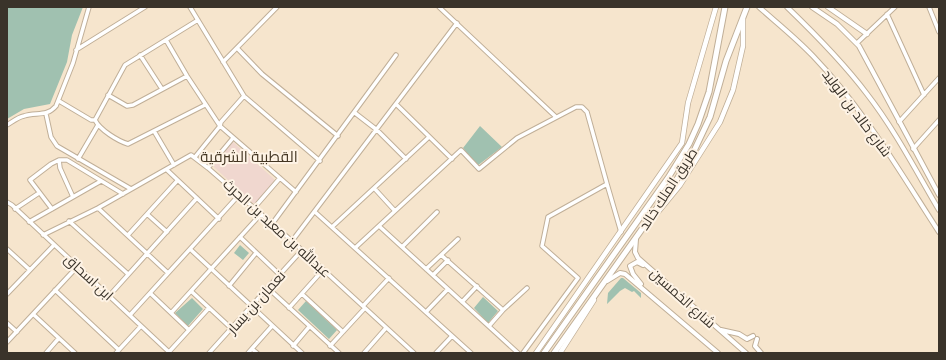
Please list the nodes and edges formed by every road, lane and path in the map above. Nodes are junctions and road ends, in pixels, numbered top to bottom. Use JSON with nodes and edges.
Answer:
{"nodes":[{"id":1,"x":89,"y":7,"type":"edge"},
{"id":2,"x":145,"y":7,"type":"edge"},
{"id":3,"x":190,"y":7,"type":"edge"},
{"id":4,"x":277,"y":7,"type":"edge"},
{"id":5,"x":439,"y":7,"type":"edge"},
{"id":6,"x":716,"y":7,"type":"edge"},
{"id":7,"x":725,"y":7,"type":"edge"},
{"id":8,"x":747,"y":7,"type":"edge"},
{"id":9,"x":759,"y":7,"type":"edge"},
{"id":10,"x":787,"y":7,"type":"edge"},
{"id":11,"x":812,"y":7,"type":"edge"},
{"id":12,"x":828,"y":7,"type":"edge"},
{"id":13,"x":895,"y":7,"type":"edge"},
{"id":14,"x":930,"y":7,"type":"edge"},
{"id":15,"x":887,"y":14,"type":"junction"},
{"id":16,"x":743,"y":19,"type":"junction"},
{"id":17,"x":198,"y":20,"type":"junction"},
{"id":18,"x":457,"y":23,"type":"junction"},
{"id":19,"x":939,"y":32,"type":"edge"},
{"id":20,"x":867,"y":34,"type":"junction"},
{"id":21,"x":166,"y":40,"type":"junction"},
{"id":22,"x":857,"y":43,"type":"junction"},
{"id":23,"x":237,"y":48,"type":"junction"},
{"id":24,"x":76,"y":50,"type":"junction"},
{"id":25,"x":396,"y":55,"type":"dead end"},
{"id":26,"x":140,"y":56,"type":"junction"},
{"id":27,"x":223,"y":62,"type":"junction"},
{"id":28,"x":187,"y":76,"type":"junction"},
{"id":29,"x":939,"y":78,"type":"edge"},
{"id":30,"x":162,"y":90,"type":"junction"},
{"id":31,"x":924,"y":94,"type":"junction"},
{"id":32,"x":108,"y":95,"type":"junction"},
{"id":33,"x":244,"y":96,"type":"junction"},
{"id":34,"x":59,"y":101,"type":"junction"},
{"id":35,"x":396,"y":104,"type":"junction"},
{"id":36,"x":205,"y":105,"type":"junction"},
{"id":37,"x":355,"y":113,"type":"junction"},
{"id":38,"x":46,"y":114,"type":"junction"},
{"id":39,"x":556,"y":116,"type":"junction"},
{"id":40,"x":95,"y":120,"type":"junction"},
{"id":41,"x":939,"y":120,"type":"edge"},
{"id":42,"x":899,"y":122,"type":"junction"},
{"id":43,"x":7,"y":124,"type":"edge"},
{"id":44,"x":98,"y":125,"type":"junction"},
{"id":45,"x":220,"y":126,"type":"junction"},
{"id":46,"x":377,"y":130,"type":"junction"},
{"id":47,"x":154,"y":131,"type":"junction"},
{"id":48,"x":338,"y":136,"type":"junction"},
{"id":49,"x":429,"y":137,"type":"junction"},
{"id":50,"x":233,"y":138,"type":"junction"},
{"id":51,"x":913,"y":149,"type":"junction"},
{"id":52,"x":195,"y":157,"type":"junction"},
{"id":53,"x":78,"y":159,"type":"junction"},
{"id":54,"x":406,"y":159,"type":"junction"},
{"id":55,"x":452,"y":159,"type":"junction"},
{"id":56,"x":59,"y":160,"type":"junction"},
{"id":57,"x":320,"y":161,"type":"junction"},
{"id":58,"x":174,"y":165,"type":"junction"},
{"id":59,"x":208,"y":168,"type":"junction"},
{"id":60,"x":167,"y":170,"type":"junction"},
{"id":61,"x":280,"y":178,"type":"junction"},
{"id":62,"x":177,"y":180,"type":"junction"},
{"id":63,"x":101,"y":181,"type":"junction"},
{"id":64,"x":606,"y":184,"type":"junction"},
{"id":65,"x":374,"y":188,"type":"junction"},
{"id":66,"x":131,"y":189,"type":"junction"},
{"id":67,"x":296,"y":192,"type":"junction"},
{"id":68,"x":39,"y":193,"type":"junction"},
{"id":69,"x":123,"y":194,"type":"junction"},
{"id":70,"x":239,"y":195,"type":"junction"},
{"id":71,"x":939,"y":195,"type":"edge"},
{"id":72,"x":73,"y":197,"type":"junction"},
{"id":73,"x":197,"y":198,"type":"junction"},
{"id":74,"x":7,"y":202,"type":"edge"},
{"id":75,"x":98,"y":208,"type":"junction"},
{"id":76,"x":254,"y":208,"type":"junction"},
{"id":77,"x":15,"y":209,"type":"junction"},
{"id":78,"x":52,"y":209,"type":"junction"},
{"id":79,"x":939,"y":210,"type":"edge"},
{"id":80,"x":395,"y":211,"type":"junction"},
{"id":81,"x":315,"y":212,"type":"junction"},
{"id":82,"x":437,"y":212,"type":"dead end"},
{"id":83,"x":146,"y":214,"type":"junction"},
{"id":84,"x":261,"y":214,"type":"junction"},
{"id":85,"x":219,"y":219,"type":"junction"},
{"id":86,"x":69,"y":221,"type":"junction"},
{"id":87,"x":29,"y":222,"type":"junction"},
{"id":88,"x":272,"y":224,"type":"junction"},
{"id":89,"x":379,"y":226,"type":"junction"},
{"id":90,"x":332,"y":227,"type":"junction"},
{"id":91,"x":167,"y":232,"type":"junction"},
{"id":92,"x":621,"y":232,"type":"junction"},
{"id":93,"x":939,"y":232,"type":"edge"},
{"id":94,"x":43,"y":235,"type":"junction"},
{"id":95,"x":128,"y":235,"type":"junction"},
{"id":96,"x":637,"y":236,"type":"junction"},
{"id":97,"x":240,"y":237,"type":"junction"},
{"id":98,"x":458,"y":238,"type":"dead end"},
{"id":99,"x":292,"y":241,"type":"junction"},
{"id":100,"x":54,"y":245,"type":"junction"},
{"id":101,"x":402,"y":247,"type":"junction"},
{"id":102,"x":355,"y":248,"type":"junction"},
{"id":103,"x":7,"y":249,"type":"edge"},
{"id":104,"x":190,"y":249,"type":"junction"},
{"id":105,"x":302,"y":250,"type":"junction"},
{"id":106,"x":147,"y":253,"type":"junction"},
{"id":107,"x":256,"y":253,"type":"junction"},
{"id":108,"x":441,"y":255,"type":"junction"},
{"id":109,"x":448,"y":260,"type":"junction"},
{"id":110,"x":77,"y":267,"type":"junction"},
{"id":111,"x":649,"y":268,"type":"junction"},
{"id":112,"x":211,"y":269,"type":"junction"},
{"id":113,"x":426,"y":269,"type":"junction"},
{"id":114,"x":30,"y":270,"type":"junction"},
{"id":115,"x":324,"y":270,"type":"junction"},
{"id":116,"x":168,"y":273,"type":"junction"},
{"id":117,"x":128,"y":274,"type":"junction"},
{"id":118,"x":280,"y":275,"type":"junction"},
{"id":119,"x":433,"y":275,"type":"junction"},
{"id":120,"x":389,"y":278,"type":"junction"},
{"id":121,"x":605,"y":282,"type":"junction"},
{"id":122,"x":229,"y":286,"type":"junction"},
{"id":123,"x":477,"y":286,"type":"junction"},
{"id":124,"x":527,"y":288,"type":"dead end"},
{"id":125,"x":268,"y":289,"type":"junction"},
{"id":126,"x":448,"y":289,"type":"junction"},
{"id":127,"x":55,"y":290,"type":"junction"},
{"id":128,"x":191,"y":291,"type":"junction"},
{"id":129,"x":647,"y":291,"type":"junction"},
{"id":130,"x":7,"y":294,"type":"edge"},
{"id":131,"x":150,"y":294,"type":"junction"},
{"id":132,"x":302,"y":294,"type":"junction"},
{"id":133,"x":109,"y":296,"type":"junction"},
{"id":134,"x":462,"y":302,"type":"junction"},
{"id":135,"x":251,"y":307,"type":"junction"},
{"id":136,"x":364,"y":307,"type":"junction"},
{"id":137,"x":209,"y":308,"type":"junction"},
{"id":138,"x":289,"y":308,"type":"junction"},
{"id":139,"x":503,"y":310,"type":"junction"},
{"id":140,"x":426,"y":312,"type":"junction"},
{"id":141,"x":171,"y":313,"type":"junction"},
{"id":142,"x":33,"y":314,"type":"junction"},
{"id":143,"x":130,"y":315,"type":"junction"},
{"id":144,"x":7,"y":323,"type":"edge"},
{"id":145,"x":141,"y":326,"type":"junction"},
{"id":146,"x":272,"y":326,"type":"junction"},
{"id":147,"x":489,"y":326,"type":"junction"},
{"id":148,"x":309,"y":327,"type":"junction"},
{"id":149,"x":386,"y":328,"type":"junction"},
{"id":150,"x":232,"y":329,"type":"junction"},
{"id":151,"x":718,"y":329,"type":"junction"},
{"id":152,"x":189,"y":330,"type":"junction"},
{"id":153,"x":17,"y":332,"type":"junction"},
{"id":154,"x":343,"y":332,"type":"junction"},
{"id":155,"x":452,"y":336,"type":"junction"},
{"id":156,"x":753,"y":336,"type":"dead end"},
{"id":157,"x":59,"y":338,"type":"junction"},
{"id":158,"x":757,"y":339,"type":"dead end"},
{"id":159,"x":7,"y":342,"type":"edge"},
{"id":160,"x":294,"y":346,"type":"junction"},
{"id":161,"x":330,"y":346,"type":"junction"},
{"id":162,"x":252,"y":349,"type":"junction"},
{"id":163,"x":118,"y":351,"type":"edge"},
{"id":164,"x":168,"y":352,"type":"edge"},
{"id":165,"x":212,"y":352,"type":"edge"},
{"id":166,"x":367,"y":352,"type":"edge"},
{"id":167,"x":46,"y":353,"type":"edge"},
{"id":168,"x":75,"y":353,"type":"edge"},
{"id":169,"x":248,"y":353,"type":"edge"},
{"id":170,"x":257,"y":353,"type":"edge"},
{"id":171,"x":302,"y":353,"type":"edge"},
{"id":172,"x":339,"y":353,"type":"edge"},
{"id":173,"x":414,"y":353,"type":"edge"},
{"id":174,"x":436,"y":353,"type":"edge"},
{"id":175,"x":471,"y":353,"type":"edge"},
{"id":176,"x":518,"y":353,"type":"edge"},
{"id":177,"x":523,"y":353,"type":"edge"},
{"id":178,"x":536,"y":353,"type":"edge"},
{"id":179,"x":544,"y":353,"type":"edge"},
{"id":180,"x":554,"y":353,"type":"edge"},
{"id":181,"x":560,"y":353,"type":"edge"},
{"id":182,"x":718,"y":353,"type":"edge"},
{"id":183,"x":746,"y":353,"type":"edge"},
{"id":184,"x":761,"y":353,"type":"edge"}],
"edges":[{"from":1,"to":24,"type":"street"},
{"from":2,"to":24,"type":"street"},
{"from":3,"to":17,"type":"street"},
{"from":4,"to":23,"type":"street"},
{"from":5,"to":18,"type":"street"},
{"from":6,"to":92,"type":"main road"},
{"from":7,"to":179,"type":"main road","name":"طريق الملك خالد"},
{"from":8,"to":16,"type":"main road","name":"طريق الملك خالد"},
{"from":9,"to":93,"type":"street","name":"شارع خالد بن الوليد"},
{"from":10,"to":79,"type":"street"},
{"from":11,"to":22,"type":"street","name":"شارع خالد بن الوليد"},
{"from":12,"to":20,"type":"main road"},
{"from":13,"to":15,"type":"street"},
{"from":14,"to":19,"type":"street"},
{"from":15,"to":20,"type":"street"},
{"from":15,"to":31,"type":"street"},
{"from":16,"to":96,"type":"main road","name":"طريق الملك خالد"},
{"from":16,"to":96,"type":"main road"},
{"from":17,"to":21,"type":"street"},
{"from":17,"to":27,"type":"street"},
{"from":18,"to":35,"type":"street"},
{"from":18,"to":39,"type":"street"},
{"from":20,"to":22,"type":"street"},
{"from":21,"to":26,"type":"street"},
{"from":21,"to":28,"type":"street"},
{"from":22,"to":42,"type":"street","name":"شارع خالد بن الوليد"},
{"from":23,"to":27,"type":"street"},
{"from":23,"to":48,"type":"street"},
{"from":24,"to":34,"type":"street"},
{"from":25,"to":37,"type":"street"},
{"from":26,"to":30,"type":"street"},
{"from":26,"to":32,"type":"street"},
{"from":27,"to":33,"type":"street"},
{"from":28,"to":30,"type":"street"},
{"from":28,"to":36,"type":"street"},
{"from":29,"to":31,"type":"street"},
{"from":30,"to":32,"type":"street"},
{"from":31,"to":42,"type":"street"},
{"from":32,"to":40,"type":"street"},
{"from":33,"to":45,"type":"street"},
{"from":33,"to":57,"type":"street"},
{"from":34,"to":38,"type":"street"},
{"from":34,"to":40,"type":"street"},
{"from":35,"to":46,"type":"street"},
{"from":35,"to":49,"type":"street"},
{"from":36,"to":45,"type":"street"},
{"from":36,"to":47,"type":"street"},
{"from":37,"to":46,"type":"street"},
{"from":37,"to":48,"type":"street"},
{"from":38,"to":43,"type":"street"},
{"from":38,"to":53,"type":"street"},
{"from":39,"to":55,"type":"street"},
{"from":39,"to":64,"type":"street"},
{"from":40,"to":44,"type":"street"},
{"from":41,"to":51,"type":"street"},
{"from":42,"to":51,"type":"street","name":"شارع خالد بن الوليد"},
{"from":44,"to":47,"type":"street"},
{"from":44,"to":53,"type":"street"},
{"from":45,"to":50,"type":"street"},
{"from":45,"to":52,"type":"street"},
{"from":46,"to":54,"type":"street"},
{"from":46,"to":81,"type":"street"},
{"from":47,"to":58,"type":"street"},
{"from":48,"to":57,"type":"street"},
{"from":49,"to":54,"type":"street"},
{"from":49,"to":55,"type":"street"},
{"from":50,"to":59,"type":"street"},
{"from":50,"to":61,"type":"street"},
{"from":51,"to":71,"type":"street","name":"شارع خالد بن الوليد"},
{"from":52,"to":58,"type":"street"},
{"from":52,"to":59,"type":"street","name":"عبدالله بن معبد بن الحرث"},
{"from":53,"to":66,"type":"street"},
{"from":54,"to":65,"type":"street"},
{"from":55,"to":80,"type":"street"},
{"from":56,"to":63,"type":"street"},
{"from":56,"to":68,"type":"street"},
{"from":56,"to":72,"type":"street"},
{"from":57,"to":67,"type":"street"},
{"from":58,"to":60,"type":"street"},
{"from":59,"to":70,"type":"street","name":"عبدالله بن معبد بن الحرث"},
{"from":60,"to":62,"type":"street"},
{"from":60,"to":66,"type":"street"},
{"from":61,"to":67,"type":"street"},
{"from":61,"to":76,"type":"street"},
{"from":62,"to":73,"type":"street"},
{"from":62,"to":83,"type":"street"},
{"from":63,"to":69,"type":"street"},
{"from":63,"to":72,"type":"street"},
{"from":64,"to":92,"type":"street"},
{"from":64,"to":177,"type":"street"},
{"from":65,"to":80,"type":"street"},
{"from":65,"to":90,"type":"street"},
{"from":66,"to":69,"type":"street"},
{"from":67,"to":88,"type":"street"},
{"from":68,"to":77,"type":"street"},
{"from":68,"to":78,"type":"street"},
{"from":69,"to":75,"type":"street"},
{"from":70,"to":76,"type":"street","name":"عبدالله بن معبد بن الحرث"},
{"from":70,"to":85,"type":"street"},
{"from":72,"to":78,"type":"street"},
{"from":73,"to":85,"type":"street"},
{"from":73,"to":91,"type":"street"},
{"from":74,"to":77,"type":"street","name":"ابن اسحاق"},
{"from":75,"to":86,"type":"street"},
{"from":75,"to":95,"type":"street"},
{"from":76,"to":84,"type":"street","name":"عبدالله بن معبد بن الحرث"},
{"from":77,"to":87,"type":"street","name":"ابن اسحاق"},
{"from":78,"to":87,"type":"street"},
{"from":80,"to":89,"type":"street"},
{"from":81,"to":90,"type":"street"},
{"from":81,"to":99,"type":"street"},
{"from":82,"to":101,"type":"street"},
{"from":83,"to":91,"type":"street"},
{"from":83,"to":95,"type":"street"},
{"from":84,"to":88,"type":"street","name":"عبدالله بن معبد بن الحرث"},
{"from":84,"to":97,"type":"street"},
{"from":85,"to":104,"type":"street"},
{"from":86,"to":94,"type":"street"},
{"from":86,"to":117,"type":"street"},
{"from":87,"to":94,"type":"street","name":"ابن اسحاق"},
{"from":88,"to":99,"type":"street","name":"عبدالله بن معبد بن الحرث"},
{"from":89,"to":101,"type":"street"},
{"from":89,"to":102,"type":"street"},
{"from":90,"to":102,"type":"street"},
{"from":91,"to":106,"type":"street"},
{"from":92,"to":178,"type":"main road"},
{"from":94,"to":100,"type":"street","name":"ابن اسحاق"},
{"from":95,"to":106,"type":"street"},
{"from":96,"to":111,"type":"street","name":"شارع الخمسين"},
{"from":96,"to":121,"type":"main road","name":"طريق الملك خالد"},
{"from":97,"to":107,"type":"street"},
{"from":97,"to":112,"type":"street"},
{"from":98,"to":108,"type":"street"},
{"from":99,"to":105,"type":"street","name":"عبدالله بن معبد بن الحرث"},
{"from":100,"to":110,"type":"street","name":"ابن اسحاق"},
{"from":100,"to":114,"type":"street"},
{"from":101,"to":113,"type":"street"},
{"from":102,"to":120,"type":"street"},
{"from":103,"to":114,"type":"street"},
{"from":104,"to":112,"type":"street"},
{"from":104,"to":116,"type":"street"},
{"from":105,"to":115,"type":"street","name":"عبدالله بن معبد بن الحرث"},
{"from":105,"to":118,"type":"street","name":"نعمان بن يسار"},
{"from":106,"to":116,"type":"street"},
{"from":106,"to":117,"type":"street"},
{"from":107,"to":118,"type":"street"},
{"from":107,"to":122,"type":"street"},
{"from":108,"to":109,"type":"street"},
{"from":108,"to":113,"type":"street"},
{"from":109,"to":119,"type":"street"},
{"from":109,"to":123,"type":"street"},
{"from":110,"to":127,"type":"street"},
{"from":110,"to":133,"type":"street","name":"ابن اسحاق"},
{"from":111,"to":129,"type":"street"},
{"from":111,"to":151,"type":"street","name":"شارع الخمسين"},
{"from":112,"to":122,"type":"street"},
{"from":112,"to":128,"type":"street"},
{"from":113,"to":119,"type":"street"},
{"from":114,"to":130,"type":"street"},
{"from":115,"to":132,"type":"street"},
{"from":115,"to":136,"type":"street","name":"عبدالله بن معبد بن الحرث"},
{"from":116,"to":131,"type":"street"},
{"from":117,"to":133,"type":"street"},
{"from":118,"to":125,"type":"street","name":"نعمان بن يسار"},
{"from":119,"to":126,"type":"street"},
{"from":120,"to":136,"type":"street"},
{"from":120,"to":140,"type":"street"},
{"from":121,"to":129,"type":"street","name":"شارع الخمسين"},
{"from":121,"to":180,"type":"main road","name":"طريق الملك خالد"},
{"from":121,"to":181,"type":"main road"},
{"from":122,"to":135,"type":"street"},
{"from":123,"to":134,"type":"street"},
{"from":123,"to":139,"type":"street"},
{"from":124,"to":139,"type":"street"},
{"from":125,"to":135,"type":"street","name":"نعمان بن يسار"},
{"from":125,"to":138,"type":"street"},
{"from":126,"to":134,"type":"street"},
{"from":126,"to":140,"type":"street"},
{"from":127,"to":142,"type":"street"},
{"from":127,"to":163,"type":"street"},
{"from":128,"to":137,"type":"street"},
{"from":128,"to":141,"type":"street"},
{"from":129,"to":182,"type":"street","name":"شارع الخمسين"},
{"from":131,"to":141,"type":"street"},
{"from":131,"to":143,"type":"street"},
{"from":132,"to":138,"type":"street"},
{"from":132,"to":154,"type":"street"},
{"from":133,"to":143,"type":"street","name":"ابن اسحاق"},
{"from":134,"to":147,"type":"street"},
{"from":135,"to":146,"type":"street"},
{"from":135,"to":150,"type":"street","name":"نعمان بن يسار"},
{"from":136,"to":149,"type":"street","name":"عبدالله بن معبد بن الحرث"},
{"from":136,"to":154,"type":"street"},
{"from":137,"to":150,"type":"street"},
{"from":137,"to":152,"type":"street"},
{"from":138,"to":148,"type":"street"},
{"from":139,"to":147,"type":"street"},
{"from":140,"to":155,"type":"street"},
{"from":141,"to":152,"type":"street"},
{"from":142,"to":153,"type":"street"},
{"from":142,"to":157,"type":"street"},
{"from":143,"to":145,"type":"street","name":"ابن اسحاق"},
{"from":144,"to":153,"type":"street"},
{"from":145,"to":163,"type":"street"},
{"from":145,"to":164,"type":"street","name":"ابن اسحاق"},
{"from":146,"to":160,"type":"street"},
{"from":146,"to":162,"type":"street"},
{"from":147,"to":176,"type":"street"},
{"from":148,"to":160,"type":"street"},
{"from":148,"to":161,"type":"street"},
{"from":149,"to":166,"type":"street"},
{"from":149,"to":173,"type":"street","name":"عبدالله بن معبد بن الحرث"},
{"from":150,"to":165,"type":"street","name":"نعمان بن يسار"},
{"from":151,"to":156,"type":"street"},
{"from":151,"to":183,"type":"street","name":"شارع الخمسين"},
{"from":152,"to":164,"type":"street"},
{"from":153,"to":159,"type":"street"},
{"from":154,"to":161,"type":"street"},
{"from":155,"to":174,"type":"street"},
{"from":155,"to":175,"type":"street"},
{"from":157,"to":167,"type":"street"},
{"from":157,"to":168,"type":"street"},
{"from":158,"to":184,"type":"street"},
{"from":160,"to":171,"type":"street"},
{"from":161,"to":172,"type":"street"},
{"from":162,"to":169,"type":"street"},
{"from":162,"to":170,"type":"street"}]}
